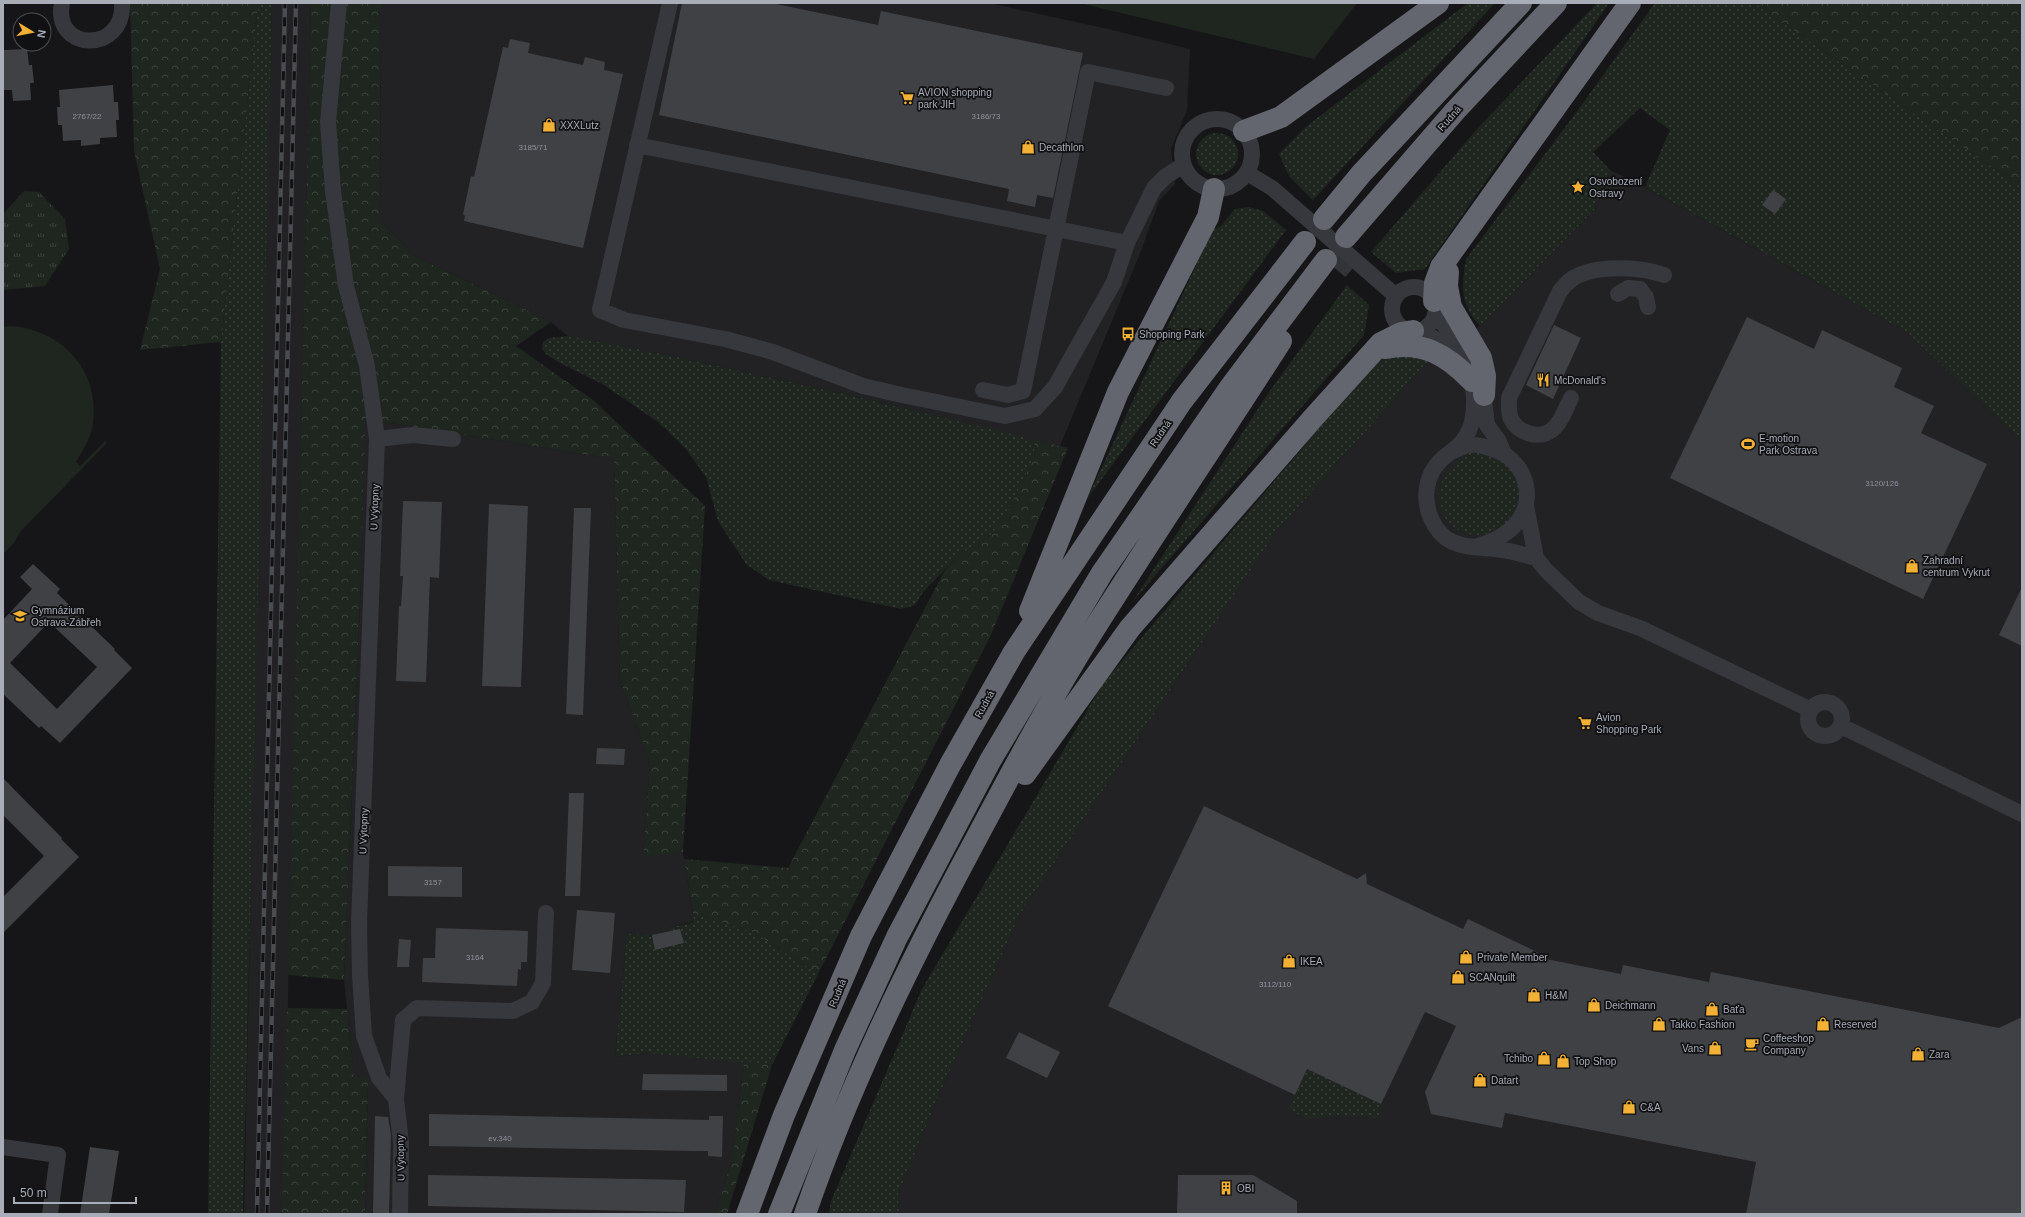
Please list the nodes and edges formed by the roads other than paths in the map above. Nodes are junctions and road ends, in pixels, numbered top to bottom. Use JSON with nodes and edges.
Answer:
{"nodes":[{"id":1,"x":62,"y":3,"type":"edge"},
{"id":2,"x":122,"y":3,"type":"edge"},
{"id":3,"x":339,"y":3,"type":"edge"},
{"id":4,"x":670,"y":3,"type":"edge"},
{"id":5,"x":1438,"y":3,"type":"edge"},
{"id":6,"x":1521,"y":3,"type":"edge"},
{"id":7,"x":1556,"y":3,"type":"edge"},
{"id":8,"x":1630,"y":3,"type":"edge"},
{"id":9,"x":1166,"y":88,"type":"dead end"},
{"id":10,"x":1244,"y":130,"type":"junction"},
{"id":11,"x":637,"y":145,"type":"junction"},
{"id":12,"x":1183,"y":165,"type":"junction"},
{"id":13,"x":1247,"y":173,"type":"junction"},
{"id":14,"x":1214,"y":189,"type":"junction"},
{"id":15,"x":1324,"y":218,"type":"dead end"},
{"id":16,"x":1057,"y":229,"type":"junction"},
{"id":17,"x":1465,"y":234,"type":"junction"},
{"id":18,"x":1351,"y":241,"type":"tunnel mouth"},
{"id":19,"x":1305,"y":242,"type":"dead end"},
{"id":20,"x":1127,"y":243,"type":"junction"},
{"id":21,"x":1664,"y":275,"type":"dead end"},
{"id":22,"x":1390,"y":291,"type":"junction"},
{"id":23,"x":1618,"y":294,"type":"dead end"},
{"id":24,"x":1648,"y":307,"type":"dead end"},
{"id":25,"x":1435,"y":308,"type":"junction"},
{"id":26,"x":1417,"y":330,"type":"junction"},
{"id":27,"x":1372,"y":350,"type":"junction"},
{"id":28,"x":1478,"y":388,"type":"junction"},
{"id":29,"x":982,"y":390,"type":"dead end"},
{"id":30,"x":1571,"y":398,"type":"dead end"},
{"id":31,"x":377,"y":439,"type":"junction"},
{"id":32,"x":453,"y":439,"type":"dead end"},
{"id":33,"x":1453,"y":451,"type":"junction"},
{"id":34,"x":1504,"y":454,"type":"junction"},
{"id":35,"x":1526,"y":505,"type":"junction"},
{"id":36,"x":1477,"y":547,"type":"junction"},
{"id":37,"x":1536,"y":558,"type":"junction"},
{"id":38,"x":1014,"y":652,"type":"junction"},
{"id":39,"x":1811,"y":710,"type":"junction"},
{"id":40,"x":1841,"y":726,"type":"junction"},
{"id":41,"x":2022,"y":814,"type":"edge"},
{"id":42,"x":546,"y":913,"type":"dead end"},
{"id":43,"x":930,"y":925,"type":"junction"},
{"id":44,"x":396,"y":1099,"type":"junction"},
{"id":45,"x":3,"y":1147,"type":"edge"},
{"id":46,"x":814,"y":1189,"type":"junction"},
{"id":47,"x":50,"y":1214,"type":"edge"},
{"id":48,"x":400,"y":1214,"type":"edge"},
{"id":49,"x":747,"y":1214,"type":"edge"},
{"id":50,"x":779,"y":1214,"type":"edge"},
{"id":51,"x":805,"y":1214,"type":"edge"},
{"id":52,"x":810,"y":1214,"type":"edge"}],
"edges":[{"from":1,"to":2,"type":"street"},
{"from":3,"to":31,"type":"street","name":"U Výtopny"},
{"from":4,"to":11,"type":"street"},
{"from":5,"to":10,"type":"highway"},
{"from":6,"to":15,"type":"highway"},
{"from":7,"to":18,"type":"highway","name":"Rudná"},
{"from":8,"to":17,"type":"highway"},
{"from":9,"to":16,"type":"street"},
{"from":10,"to":12,"type":"street"},
{"from":10,"to":13,"type":"street"},
{"from":11,"to":16,"type":"street"},
{"from":11,"to":20,"type":"street"},
{"from":12,"to":14,"type":"street"},
{"from":12,"to":20,"type":"street"},
{"from":13,"to":14,"type":"street"},
{"from":13,"to":22,"type":"street"},
{"from":14,"to":38,"type":"highway"},
{"from":16,"to":20,"type":"street"},
{"from":16,"to":29,"type":"street"},
{"from":17,"to":25,"type":"highway"},
{"from":17,"to":28,"type":"highway"},
{"from":19,"to":38,"type":"highway","name":"Rudná"},
{"from":21,"to":30,"type":"street"},
{"from":22,"to":25,"type":"street"},
{"from":22,"to":26,"type":"street"},
{"from":23,"to":24,"type":"street"},
{"from":25,"to":26,"type":"street"},
{"from":25,"to":28,"type":"street"},
{"from":26,"to":27,"type":"highway"},
{"from":26,"to":28,"type":"street"},
{"from":27,"to":28,"type":"highway"},
{"from":27,"to":43,"type":"highway"},
{"from":28,"to":33,"type":"street"},
{"from":28,"to":34,"type":"street"},
{"from":31,"to":32,"type":"street"},
{"from":31,"to":44,"type":"street","name":"U Výtopny"},
{"from":33,"to":34,"type":"street"},
{"from":33,"to":36,"type":"street"},
{"from":34,"to":35,"type":"street"},
{"from":35,"to":36,"type":"street"},
{"from":35,"to":37,"type":"street"},
{"from":36,"to":37,"type":"street"},
{"from":37,"to":39,"type":"street"},
{"from":38,"to":49,"type":"highway","name":"Rudná"},
{"from":39,"to":40,"type":"street"},
{"from":39,"to":40,"type":"street"},
{"from":40,"to":41,"type":"street"},
{"from":42,"to":44,"type":"street"},
{"from":43,"to":46,"type":"highway"},
{"from":43,"to":50,"type":"highway"},
{"from":44,"to":48,"type":"street","name":"U Výtopny"},
{"from":45,"to":47,"type":"street"},
{"from":46,"to":51,"type":"highway"},
{"from":46,"to":52,"type":"highway"}]}
